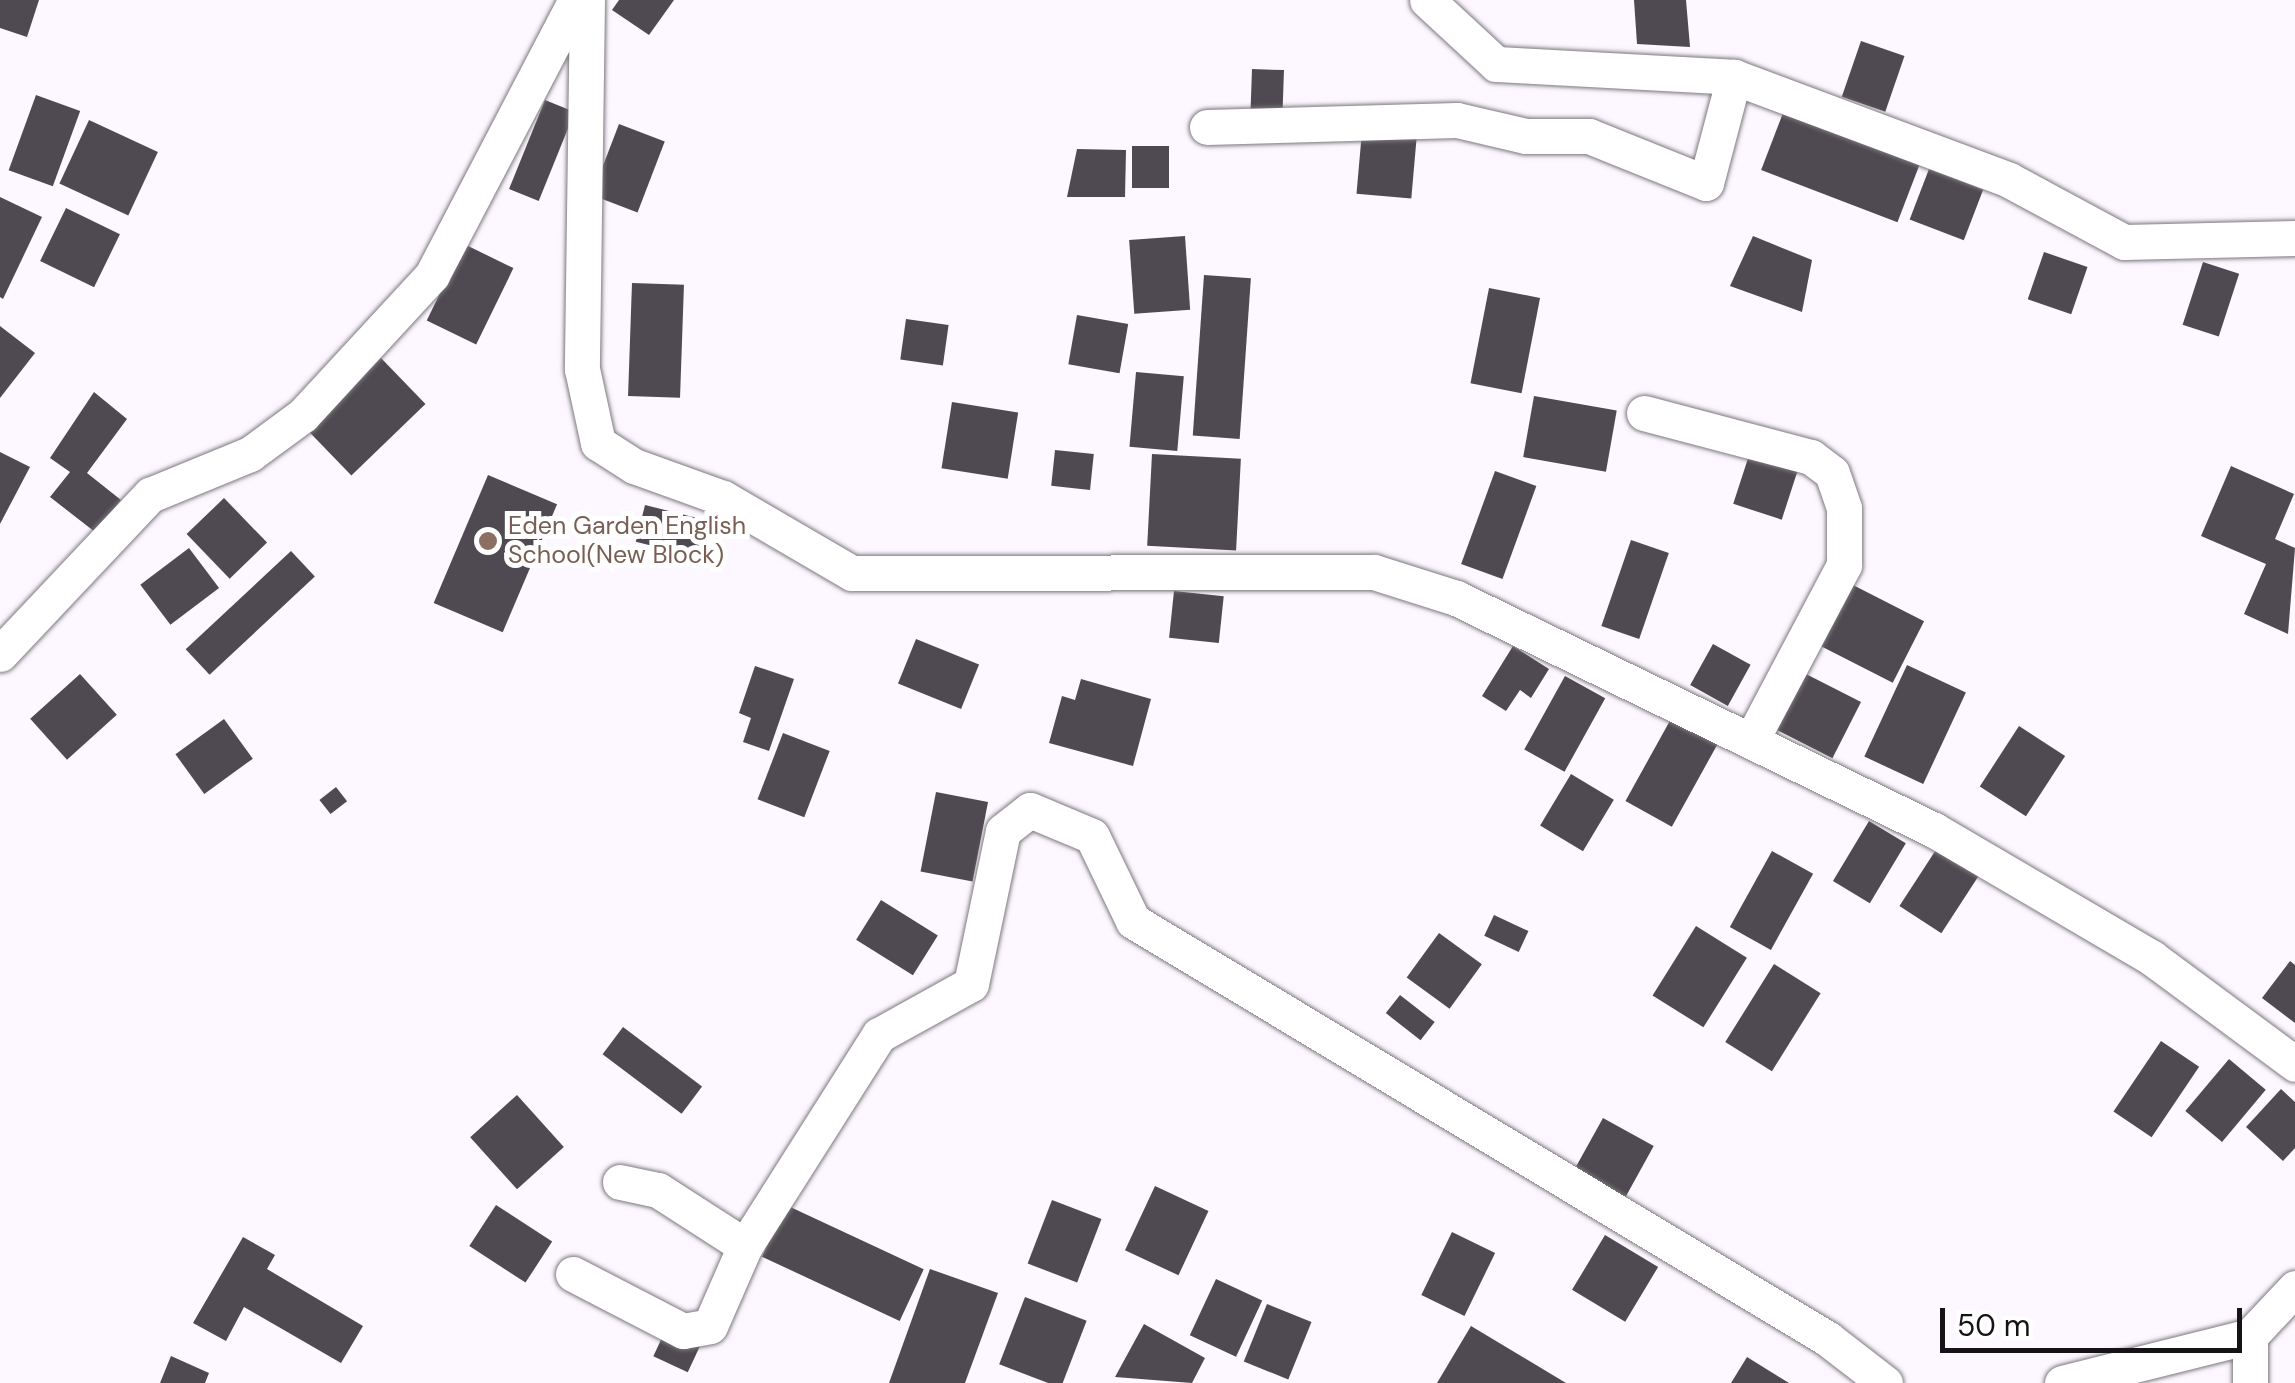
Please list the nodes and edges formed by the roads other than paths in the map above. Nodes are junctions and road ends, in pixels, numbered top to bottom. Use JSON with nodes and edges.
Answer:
{"nodes":[{"id":1,"x":576,"y":0,"type":"edge"},
{"id":2,"x":588,"y":0,"type":"edge"},
{"id":3,"x":1427,"y":0,"type":"edge"},
{"id":4,"x":1734,"y":77,"type":"junction"},
{"id":5,"x":1206,"y":127,"type":"dead end"},
{"id":6,"x":2295,"y":238,"type":"edge"},
{"id":7,"x":1644,"y":413,"type":"dead end"},
{"id":8,"x":0,"y":654,"type":"edge"},
{"id":9,"x":1752,"y":741,"type":"junction"},
{"id":10,"x":2295,"y":1064,"type":"edge"},
{"id":11,"x":620,"y":1182,"type":"dead end"},
{"id":12,"x":745,"y":1246,"type":"junction"},
{"id":13,"x":574,"y":1274,"type":"dead end"},
{"id":14,"x":2295,"y":1288,"type":"edge"},
{"id":15,"x":2250,"y":1336,"type":"junction"},
{"id":16,"x":1885,"y":1383,"type":"edge"},
{"id":17,"x":2062,"y":1383,"type":"edge"},
{"id":18,"x":2250,"y":1383,"type":"edge"}],
"edges":[{"from":1,"to":8,"type":"street"},
{"from":2,"to":9,"type":"street"},
{"from":3,"to":4,"type":"street"},
{"from":4,"to":5,"type":"street"},
{"from":4,"to":6,"type":"street"},
{"from":7,"to":9,"type":"street"},
{"from":9,"to":10,"type":"street"},
{"from":11,"to":12,"type":"street"},
{"from":12,"to":13,"type":"street"},
{"from":12,"to":16,"type":"street"},
{"from":14,"to":15,"type":"street"},
{"from":15,"to":17,"type":"street"},
{"from":15,"to":18,"type":"street"}]}
